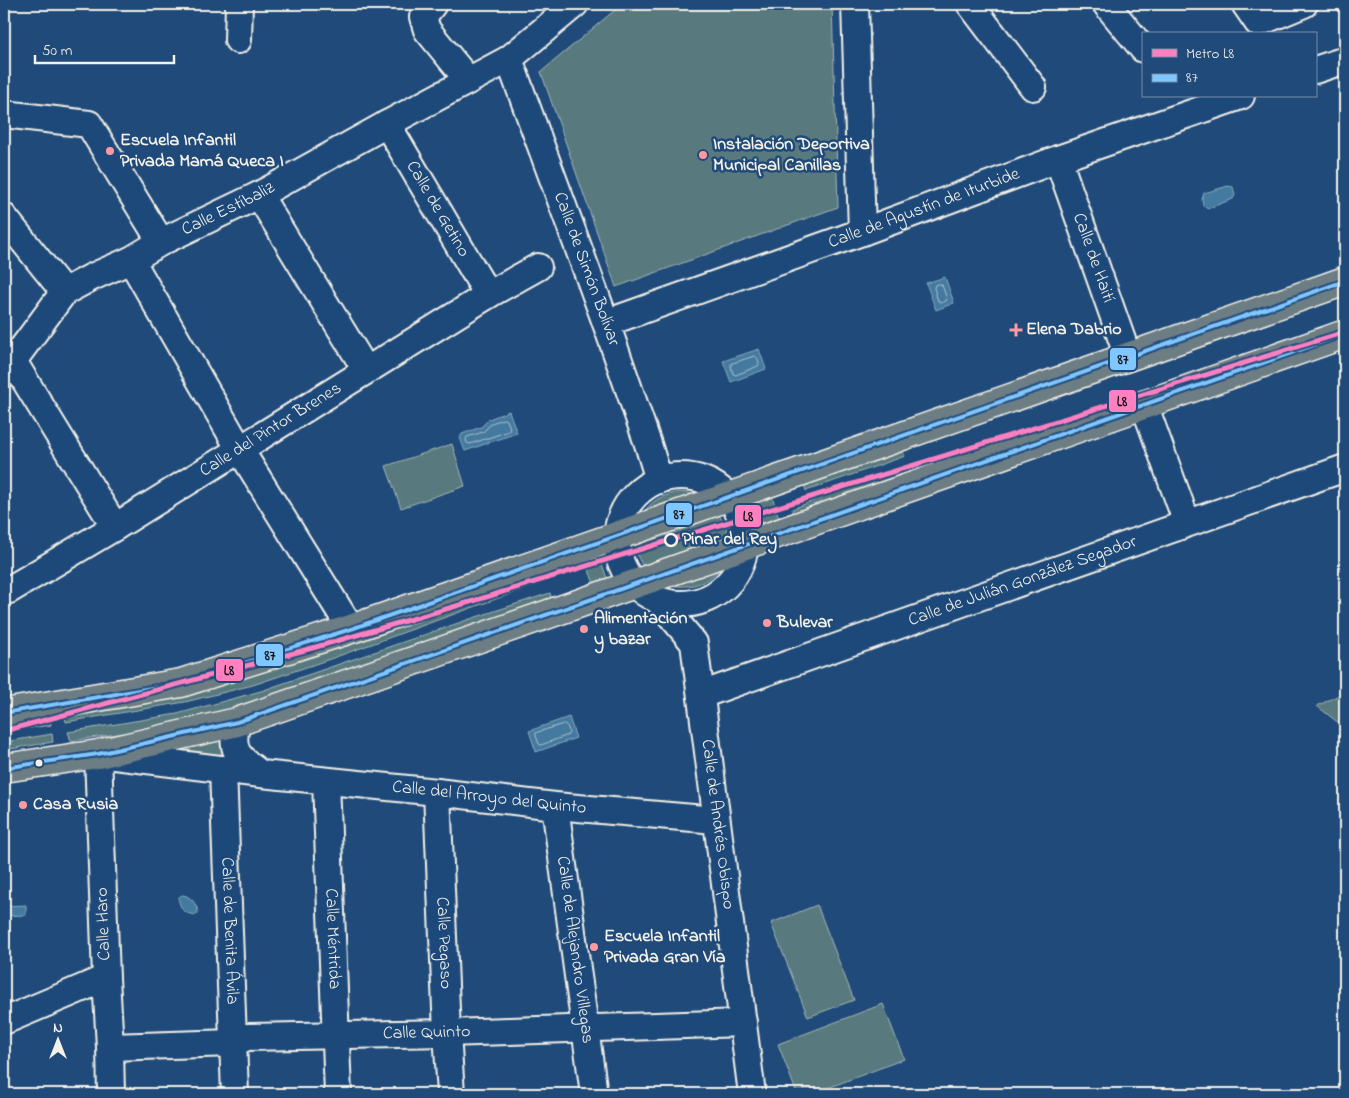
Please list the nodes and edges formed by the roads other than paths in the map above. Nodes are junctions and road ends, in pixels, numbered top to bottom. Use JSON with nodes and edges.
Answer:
{"nodes":[{"id":1,"x":239,"y":4,"type":"edge"},
{"id":2,"x":433,"y":4,"type":"edge"},
{"id":3,"x":575,"y":4,"type":"edge"},
{"id":4,"x":854,"y":4,"type":"edge"},
{"id":5,"x":970,"y":4,"type":"edge"},
{"id":6,"x":1106,"y":4,"type":"edge"},
{"id":7,"x":1304,"y":4,"type":"edge"},
{"id":8,"x":1251,"y":14,"type":"edge"},
{"id":9,"x":238,"y":40,"type":"dead end"},
{"id":10,"x":1142,"y":48,"type":"edge"},
{"id":11,"x":509,"y":59,"type":"junction"},
{"id":12,"x":1345,"y":60,"type":"edge"},
{"id":13,"x":1316,"y":70,"type":"edge"},
{"id":14,"x":468,"y":80,"type":"junction"},
{"id":15,"x":1033,"y":87,"type":"dead end"},
{"id":16,"x":1235,"y":98,"type":"edge"},
{"id":17,"x":4,"y":114,"type":"edge"},
{"id":18,"x":387,"y":124,"type":"junction"},
{"id":19,"x":1058,"y":159,"type":"junction"},
{"id":20,"x":259,"y":196,"type":"junction"},
{"id":21,"x":4,"y":217,"type":"edge"},
{"id":22,"x":862,"y":232,"type":"junction"},
{"id":23,"x":161,"y":242,"type":"junction"},
{"id":24,"x":131,"y":260,"type":"junction"},
{"id":25,"x":538,"y":267,"type":"dead end"},
{"id":26,"x":1345,"y":281,"type":"edge"},
{"id":27,"x":64,"y":292,"type":"junction"},
{"id":28,"x":488,"y":295,"type":"junction"},
{"id":29,"x":606,"y":323,"type":"junction"},
{"id":30,"x":1345,"y":334,"type":"edge"},
{"id":31,"x":1128,"y":357,"type":"junction"},
{"id":32,"x":8,"y":367,"type":"edge"},
{"id":33,"x":366,"y":370,"type":"junction"},
{"id":34,"x":1144,"y":404,"type":"junction"},
{"id":35,"x":239,"y":448,"type":"junction"},
{"id":36,"x":1345,"y":468,"type":"edge"},
{"id":37,"x":659,"y":480,"type":"junction"},
{"id":38,"x":728,"y":497,"type":"junction"},
{"id":39,"x":1186,"y":524,"type":"junction"},
{"id":40,"x":114,"y":526,"type":"junction"},
{"id":41,"x":618,"y":535,"type":"junction"},
{"id":42,"x":744,"y":545,"type":"junction"},
{"id":43,"x":633,"y":584,"type":"junction"},
{"id":44,"x":4,"y":591,"type":"edge"},
{"id":45,"x":716,"y":594,"type":"junction"},
{"id":46,"x":658,"y":600,"type":"junction"},
{"id":47,"x":351,"y":629,"type":"junction"},
{"id":48,"x":694,"y":643,"type":"junction"},
{"id":49,"x":701,"y":695,"type":"junction"},
{"id":50,"x":4,"y":713,"type":"edge"},
{"id":51,"x":237,"y":722,"type":"junction"},
{"id":52,"x":98,"y":754,"type":"junction"},
{"id":53,"x":4,"y":768,"type":"edge"},
{"id":54,"x":223,"y":769,"type":"junction"},
{"id":55,"x":261,"y":774,"type":"junction"},
{"id":56,"x":326,"y":782,"type":"junction"},
{"id":57,"x":437,"y":792,"type":"junction"},
{"id":58,"x":555,"y":806,"type":"junction"},
{"id":59,"x":716,"y":820,"type":"junction"},
{"id":60,"x":106,"y":978,"type":"junction"},
{"id":61,"x":4,"y":1021,"type":"edge"},
{"id":62,"x":743,"y":1023,"type":"junction"},
{"id":63,"x":586,"y":1029,"type":"junction"},
{"id":64,"x":447,"y":1033,"type":"junction"},
{"id":65,"x":335,"y":1036,"type":"junction"},
{"id":66,"x":233,"y":1042,"type":"junction"},
{"id":67,"x":110,"y":1047,"type":"junction"},
{"id":68,"x":111,"y":1094,"type":"edge"},
{"id":69,"x":235,"y":1094,"type":"edge"},
{"id":70,"x":338,"y":1094,"type":"edge"},
{"id":71,"x":451,"y":1094,"type":"edge"},
{"id":72,"x":594,"y":1094,"type":"edge"},
{"id":73,"x":752,"y":1094,"type":"edge"}],
"edges":[{"from":1,"to":9,"type":"street"},
{"from":2,"to":14,"type":"street"},
{"from":3,"to":11,"type":"street","name":"Calle Estíbaliz"},
{"from":4,"to":22,"type":"street"},
{"from":5,"to":15,"type":"street"},
{"from":6,"to":10,"type":"street"},
{"from":7,"to":8,"type":"street"},
{"from":11,"to":14,"type":"street","name":"Calle Estíbaliz"},
{"from":11,"to":29,"type":"street","name":"Calle de Simón Bolívar"},
{"from":12,"to":13,"type":"street"},
{"from":14,"to":18,"type":"street","name":"Calle Estíbaliz"},
{"from":16,"to":19,"type":"street","name":"Calle de Agustín de Iturbide"},
{"from":17,"to":23,"type":"street"},
{"from":18,"to":20,"type":"street","name":"Calle Estíbaliz"},
{"from":18,"to":28,"type":"street","name":"Calle de Getino"},
{"from":19,"to":22,"type":"street","name":"Calle de Agustín de Iturbide"},
{"from":19,"to":31,"type":"street","name":"Calle de Haití"},
{"from":20,"to":23,"type":"street","name":"Calle Estíbaliz"},
{"from":20,"to":33,"type":"street"},
{"from":21,"to":27,"type":"street"},
{"from":22,"to":29,"type":"street","name":"Calle de Agustín de Iturbide"},
{"from":23,"to":24,"type":"street","name":"Calle Estíbaliz"},
{"from":24,"to":27,"type":"street","name":"Calle Estíbaliz"},
{"from":24,"to":35,"type":"street"},
{"from":25,"to":28,"type":"street","name":"Calle del Pintor Brenes"},
{"from":26,"to":31,"type":"main road"},
{"from":27,"to":32,"type":"street","name":"Calle Estíbaliz"},
{"from":28,"to":33,"type":"street","name":"Calle del Pintor Brenes"},
{"from":29,"to":37,"type":"street","name":"Calle de Simón Bolívar"},
{"from":30,"to":34,"type":"main road"},
{"from":31,"to":38,"type":"main road"},
{"from":32,"to":40,"type":"street"},
{"from":33,"to":35,"type":"street","name":"Calle del Pintor Brenes"},
{"from":34,"to":39,"type":"street"},
{"from":34,"to":42,"type":"main road"},
{"from":35,"to":40,"type":"street","name":"Calle del Pintor Brenes"},
{"from":35,"to":47,"type":"street"},
{"from":36,"to":39,"type":"street","name":"Calle de Julián González Segador"},
{"from":37,"to":38,"type":"street"},
{"from":37,"to":41,"type":"street"},
{"from":38,"to":41,"type":"main road"},
{"from":38,"to":42,"type":"street"},
{"from":39,"to":49,"type":"street","name":"Calle de Julián González Segador"},
{"from":40,"to":44,"type":"street","name":"Calle del Pintor Brenes"},
{"from":41,"to":43,"type":"street"},
{"from":41,"to":47,"type":"main road"},
{"from":42,"to":43,"type":"main road"},
{"from":42,"to":45,"type":"street"},
{"from":43,"to":46,"type":"street"},
{"from":43,"to":51,"type":"main road"},
{"from":45,"to":46,"type":"street"},
{"from":45,"to":48,"type":"street"},
{"from":46,"to":48,"type":"street"},
{"from":47,"to":50,"type":"main road"},
{"from":48,"to":49,"type":"street","name":"Calle de Andrés Obispo"},
{"from":49,"to":59,"type":"street","name":"Calle de Andrés Obispo"},
{"from":51,"to":52,"type":"main road"},
{"from":51,"to":55,"type":"street","name":"Calle del Arroyo del Quinto"},
{"from":52,"to":53,"type":"main road"},
{"from":52,"to":54,"type":"street","name":"Calle del Arroyo del Quinto"},
{"from":52,"to":60,"type":"street","name":"Calle Haro"},
{"from":54,"to":55,"type":"street","name":"Calle del Arroyo del Quinto"},
{"from":54,"to":66,"type":"street","name":"Calle de Benita Ávila"},
{"from":55,"to":56,"type":"street","name":"Calle del Arroyo del Quinto"},
{"from":56,"to":57,"type":"street","name":"Calle del Arroyo del Quinto"},
{"from":56,"to":65,"type":"street","name":"Calle Méntrida"},
{"from":57,"to":58,"type":"street","name":"Calle del Arroyo del Quinto"},
{"from":57,"to":64,"type":"street","name":"Calle Pegaso"},
{"from":58,"to":59,"type":"street","name":"Calle del Arroyo del Quinto"},
{"from":58,"to":63,"type":"street","name":"Calle de Alejandro Villegas"},
{"from":59,"to":62,"type":"street","name":"Calle de Andrés Obispo"},
{"from":60,"to":61,"type":"street"},
{"from":60,"to":67,"type":"street","name":"Calle Haro"},
{"from":62,"to":63,"type":"street","name":"Calle Quinto"},
{"from":62,"to":73,"type":"street","name":"Calle de Andrés Obispo"},
{"from":63,"to":64,"type":"street","name":"Calle Quinto"},
{"from":63,"to":72,"type":"street","name":"Calle de Alejandro Villegas"},
{"from":64,"to":65,"type":"street","name":"Calle Quinto"},
{"from":64,"to":71,"type":"street","name":"Calle Pegaso"},
{"from":65,"to":66,"type":"street","name":"Calle Quinto"},
{"from":65,"to":70,"type":"street","name":"Calle Méntrida"},
{"from":66,"to":67,"type":"street","name":"Calle Quinto"},
{"from":66,"to":69,"type":"street","name":"Calle de Benita Ávila"},
{"from":67,"to":68,"type":"street","name":"Calle Haro"}]}
